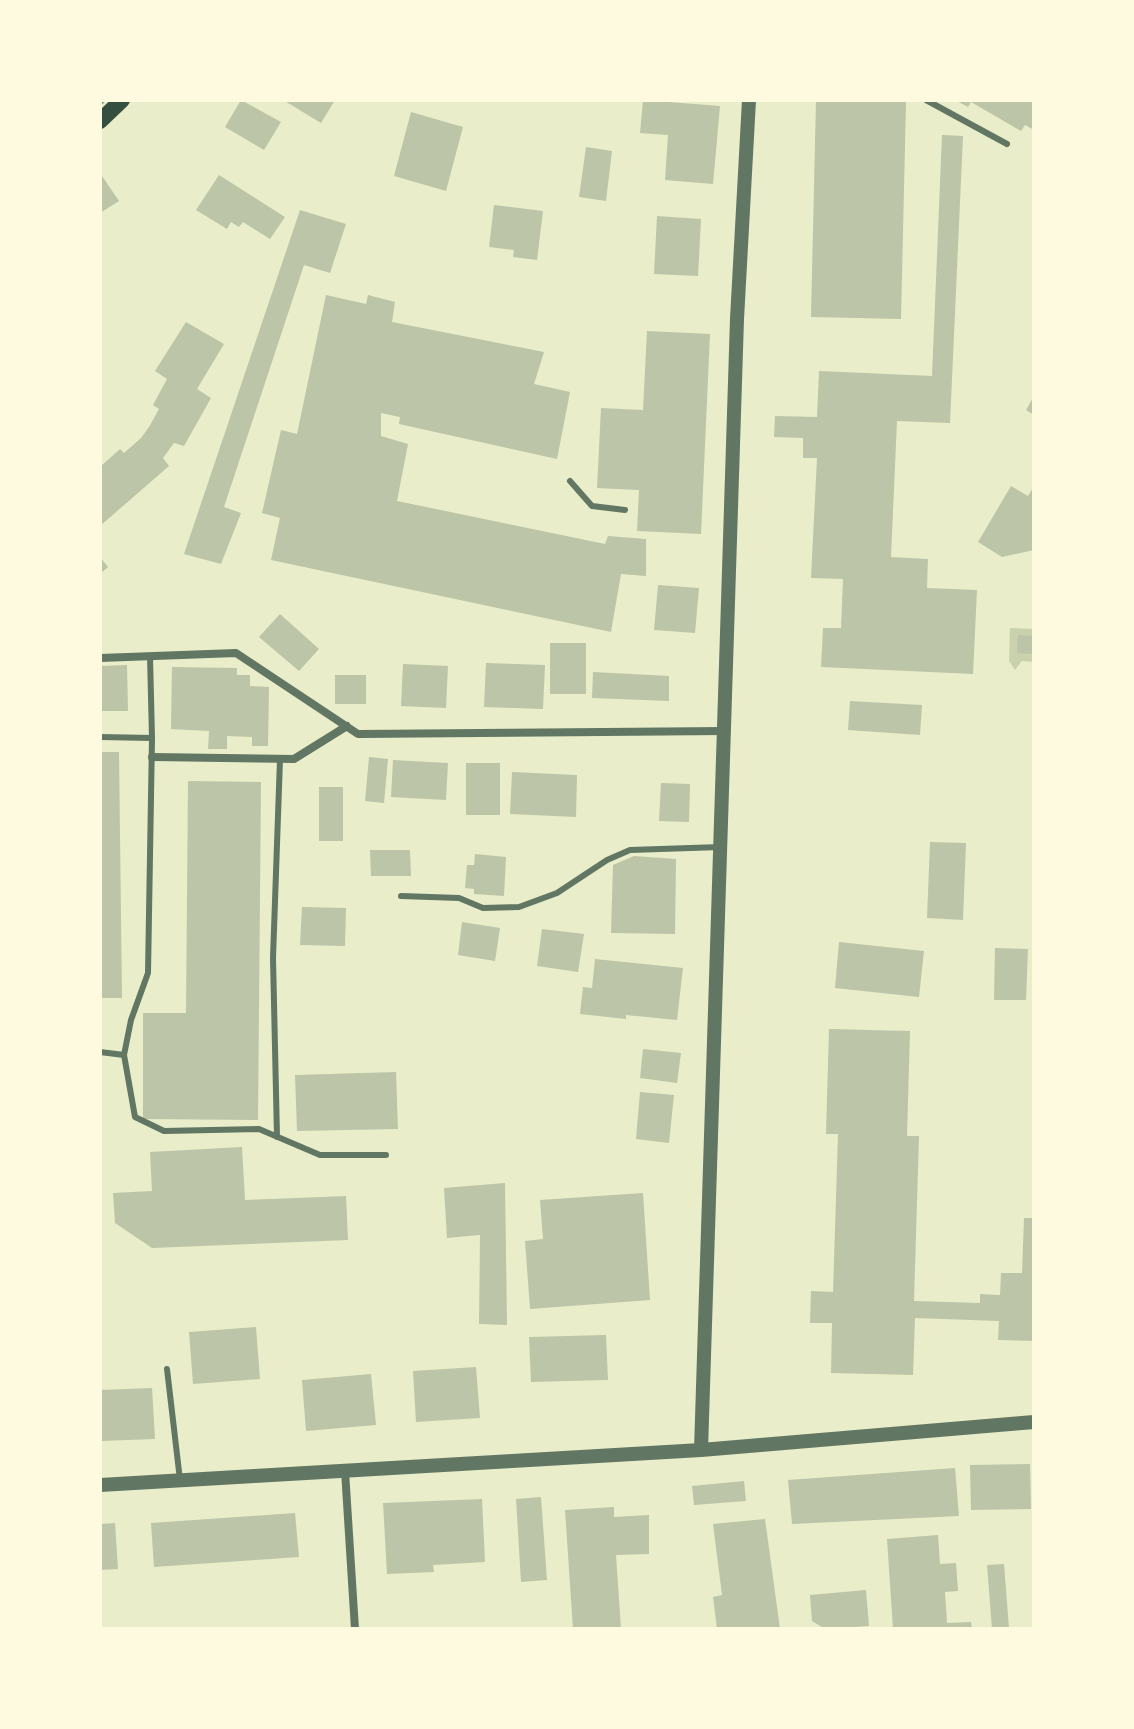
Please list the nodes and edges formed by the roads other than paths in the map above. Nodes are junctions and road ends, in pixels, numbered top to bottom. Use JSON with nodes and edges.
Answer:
{"nodes":[{"id":1,"x":122,"y":100,"type":"edge"},
{"id":2,"x":749,"y":100,"type":"edge"},
{"id":3,"x":926,"y":100,"type":"edge"},
{"id":4,"x":100,"y":121,"type":"edge"},
{"id":5,"x":1007,"y":144,"type":"dead end"},
{"id":6,"x":570,"y":481,"type":"dead end"},
{"id":7,"x":625,"y":510,"type":"dead end"},
{"id":8,"x":150,"y":656,"type":"junction"},
{"id":9,"x":100,"y":658,"type":"edge"},
{"id":10,"x":347,"y":726,"type":"junction"},
{"id":11,"x":725,"y":731,"type":"junction"},
{"id":12,"x":100,"y":737,"type":"edge"},
{"id":13,"x":152,"y":738,"type":"junction"},
{"id":14,"x":152,"y":757,"type":"junction"},
{"id":15,"x":280,"y":759,"type":"junction"},
{"id":16,"x":721,"y":847,"type":"junction"},
{"id":17,"x":401,"y":896,"type":"dead end"},
{"id":18,"x":100,"y":1052,"type":"edge"},
{"id":19,"x":124,"y":1055,"type":"junction"},
{"id":20,"x":277,"y":1137,"type":"junction"},
{"id":21,"x":386,"y":1155,"type":"dead end"},
{"id":22,"x":167,"y":1369,"type":"dead end"},
{"id":23,"x":1034,"y":1422,"type":"edge"},
{"id":24,"x":701,"y":1450,"type":"junction"},
{"id":25,"x":345,"y":1471,"type":"junction"},
{"id":26,"x":180,"y":1480,"type":"junction"},
{"id":27,"x":100,"y":1485,"type":"edge"},
{"id":28,"x":355,"y":1629,"type":"edge"}],
"edges":[{"from":1,"to":4,"type":"main road"},
{"from":2,"to":11,"type":"street"},
{"from":3,"to":5,"type":"lane"},
{"from":6,"to":7,"type":"lane"},
{"from":8,"to":9,"type":"street"},
{"from":8,"to":10,"type":"street"},
{"from":8,"to":13,"type":"lane"},
{"from":10,"to":11,"type":"street"},
{"from":10,"to":15,"type":"street"},
{"from":11,"to":16,"type":"street"},
{"from":12,"to":13,"type":"lane"},
{"from":13,"to":14,"type":"lane"},
{"from":14,"to":15,"type":"street"},
{"from":14,"to":19,"type":"lane"},
{"from":15,"to":20,"type":"lane"},
{"from":16,"to":17,"type":"lane"},
{"from":16,"to":24,"type":"street"},
{"from":18,"to":19,"type":"lane"},
{"from":19,"to":20,"type":"lane"},
{"from":20,"to":21,"type":"lane"},
{"from":22,"to":26,"type":"lane"},
{"from":23,"to":24,"type":"street"},
{"from":24,"to":25,"type":"street"},
{"from":25,"to":26,"type":"street"},
{"from":25,"to":28,"type":"street"},
{"from":26,"to":27,"type":"street"}]}
